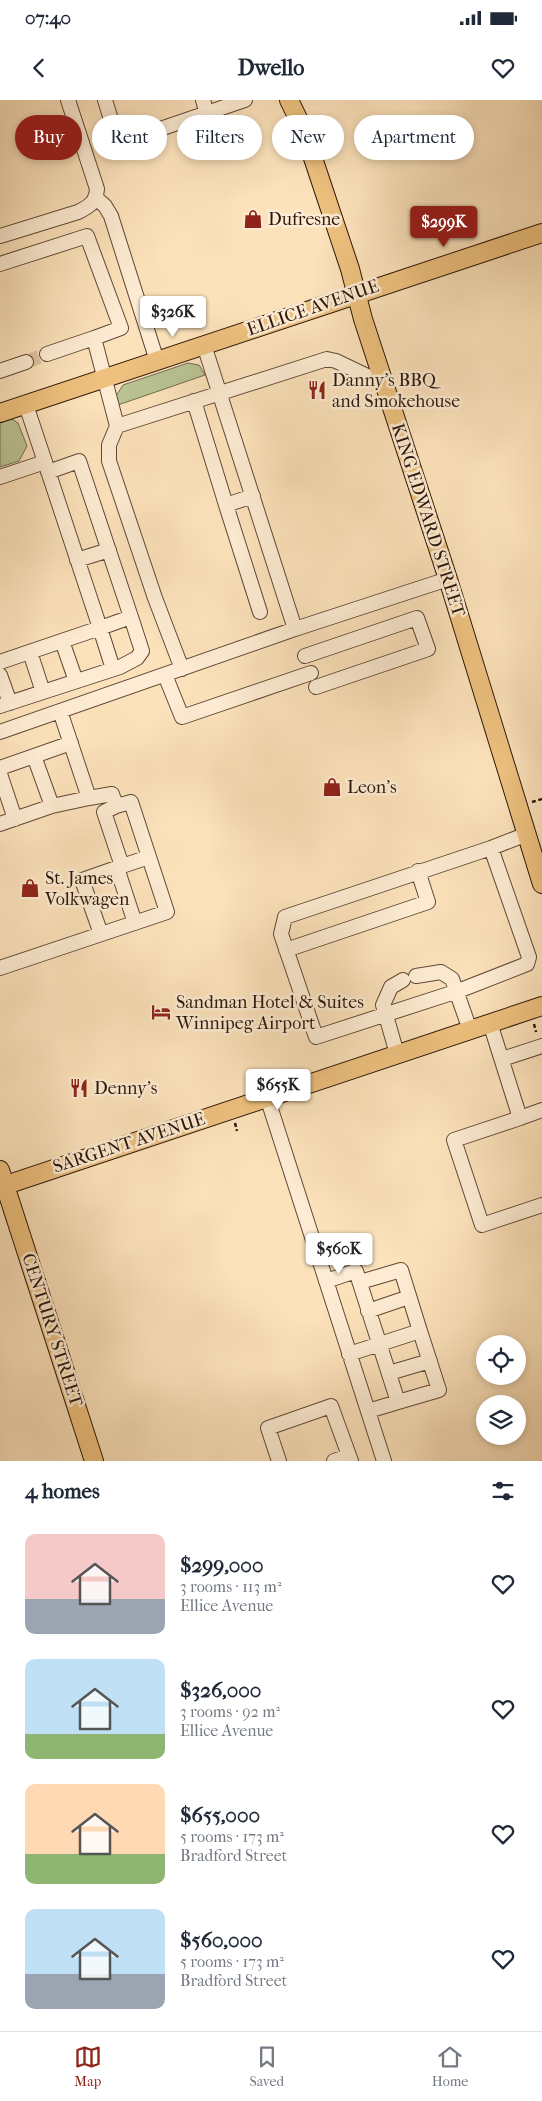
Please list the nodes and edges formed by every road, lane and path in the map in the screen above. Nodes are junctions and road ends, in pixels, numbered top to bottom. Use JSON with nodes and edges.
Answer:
{"nodes":[{"id":1,"x":68,"y":100,"type":"edge"},
{"id":2,"x":104,"y":100,"type":"edge"},
{"id":3,"x":203,"y":100,"type":"edge"},
{"id":4,"x":245,"y":100,"type":"edge"},
{"id":5,"x":289,"y":100,"type":"edge"},
{"id":6,"x":298,"y":100,"type":"edge"},
{"id":7,"x":207,"y":114,"type":"junction"},
{"id":8,"x":296,"y":115,"type":"edge"},
{"id":9,"x":301,"y":115,"type":"edge"},
{"id":10,"x":313,"y":160,"type":"edge"},
{"id":11,"x":96,"y":198,"type":"junction"},
{"id":12,"x":542,"y":233,"type":"edge"},
{"id":13,"x":0,"y":236,"type":"edge"},
{"id":14,"x":0,"y":264,"type":"edge"},
{"id":15,"x":357,"y":293,"type":"junction"},
{"id":16,"x":94,"y":338,"type":"junction"},
{"id":17,"x":204,"y":345,"type":"junction"},
{"id":18,"x":46,"y":354,"type":"tunnel mouth"},
{"id":19,"x":157,"y":360,"type":"junction"},
{"id":20,"x":26,"y":362,"type":"tunnel mouth"},
{"id":21,"x":0,"y":371,"type":"edge"},
{"id":22,"x":106,"y":378,"type":"junction"},
{"id":23,"x":384,"y":384,"type":"junction"},
{"id":24,"x":220,"y":392,"type":"junction"},
{"id":25,"x":194,"y":400,"type":"junction"},
{"id":26,"x":26,"y":405,"type":"junction"},
{"id":27,"x":0,"y":413,"type":"edge"},
{"id":28,"x":117,"y":426,"type":"junction"},
{"id":29,"x":46,"y":467,"type":"junction"},
{"id":30,"x":0,"y":477,"type":"edge"},
{"id":31,"x":253,"y":496,"type":"junction"},
{"id":32,"x":226,"y":504,"type":"junction"},
{"id":33,"x":109,"y":550,"type":"junction"},
{"id":34,"x":78,"y":560,"type":"junction"},
{"id":35,"x":448,"y":579,"type":"junction"},
{"id":36,"x":260,"y":612,"type":"dead end"},
{"id":37,"x":131,"y":618,"type":"junction"},
{"id":38,"x":100,"y":628,"type":"junction"},
{"id":39,"x":295,"y":629,"type":"junction"},
{"id":40,"x":62,"y":641,"type":"junction"},
{"id":41,"x":30,"y":652,"type":"junction"},
{"id":42,"x":305,"y":656,"type":"dead end"},
{"id":43,"x":0,"y":662,"type":"edge"},
{"id":44,"x":113,"y":669,"type":"junction"},
{"id":45,"x":182,"y":669,"type":"junction"},
{"id":46,"x":0,"y":675,"type":"edge"},
{"id":47,"x":165,"y":675,"type":"junction"},
{"id":48,"x":76,"y":682,"type":"junction"},
{"id":49,"x":43,"y":692,"type":"junction"},
{"id":50,"x":5,"y":705,"type":"edge"},
{"id":51,"x":60,"y":711,"type":"junction"},
{"id":52,"x":0,"y":732,"type":"edge"},
{"id":53,"x":71,"y":743,"type":"junction"},
{"id":54,"x":34,"y":756,"type":"junction"},
{"id":55,"x":0,"y":768,"type":"edge"},
{"id":56,"x":0,"y":774,"type":"edge"},
{"id":57,"x":89,"y":798,"type":"junction"},
{"id":58,"x":542,"y":799,"type":"edge"},
{"id":59,"x":532,"y":802,"type":"dead end"},
{"id":60,"x":52,"y":806,"type":"junction"},
{"id":61,"x":116,"y":806,"type":"junction"},
{"id":62,"x":15,"y":819,"type":"junction"},
{"id":63,"x":0,"y":824,"type":"edge"},
{"id":64,"x":527,"y":834,"type":"junction"},
{"id":65,"x":491,"y":848,"type":"junction"},
{"id":66,"x":149,"y":857,"type":"junction"},
{"id":67,"x":119,"y":867,"type":"junction"},
{"id":68,"x":418,"y":871,"type":"junction"},
{"id":69,"x":542,"y":884,"type":"edge"},
{"id":70,"x":135,"y":923,"type":"junction"},
{"id":71,"x":101,"y":934,"type":"junction"},
{"id":72,"x":286,"y":950,"type":"junction"},
{"id":73,"x":0,"y":968,"type":"edge"},
{"id":74,"x":458,"y":991,"type":"junction"},
{"id":75,"x":542,"y":1006,"type":"edge"},
{"id":76,"x":385,"y":1015,"type":"junction"},
{"id":77,"x":490,"y":1023,"type":"junction"},
{"id":78,"x":534,"y":1024,"type":"dead end"},
{"id":79,"x":470,"y":1030,"type":"junction"},
{"id":80,"x":536,"y":1032,"type":"dead end"},
{"id":81,"x":542,"y":1046,"type":"edge"},
{"id":82,"x":397,"y":1054,"type":"junction"},
{"id":83,"x":502,"y":1059,"type":"junction"},
{"id":84,"x":267,"y":1097,"type":"junction"},
{"id":85,"x":542,"y":1110,"type":"edge"},
{"id":86,"x":520,"y":1118,"type":"junction"},
{"id":87,"x":235,"y":1122,"type":"dead end"},
{"id":88,"x":237,"y":1131,"type":"dead end"},
{"id":89,"x":2,"y":1180,"type":"edge"},
{"id":90,"x":542,"y":1205,"type":"edge"},
{"id":91,"x":326,"y":1281,"type":"junction"},
{"id":92,"x":360,"y":1282,"type":"junction"},
{"id":93,"x":409,"y":1297,"type":"junction"},
{"id":94,"x":368,"y":1310,"type":"junction"},
{"id":95,"x":420,"y":1331,"type":"junction"},
{"id":96,"x":379,"y":1344,"type":"junction"},
{"id":97,"x":349,"y":1354,"type":"junction"},
{"id":98,"x":430,"y":1361,"type":"junction"},
{"id":99,"x":389,"y":1373,"type":"junction"},
{"id":100,"x":398,"y":1402,"type":"junction"},
{"id":101,"x":368,"y":1411,"type":"junction"},
{"id":102,"x":350,"y":1458,"type":"edge"},
{"id":103,"x":380,"y":1460,"type":"edge"},
{"id":104,"x":94,"y":1461,"type":"edge"},
{"id":105,"x":278,"y":1461,"type":"edge"},
{"id":106,"x":334,"y":1461,"type":"edge"}],
"edges":[{"from":1,"to":11,"type":"street"},
{"from":2,"to":7,"type":"street"},
{"from":3,"to":7,"type":"street"},
{"from":4,"to":7,"type":"street"},
{"from":5,"to":8,"type":"main road"},
{"from":6,"to":9,"type":"street","name":"KING EDWARD STREET"},
{"from":10,"to":15,"type":"main road","name":"KING EDWARD STREET"},
{"from":11,"to":13,"type":"street"},
{"from":11,"to":19,"type":"street"},
{"from":12,"to":15,"type":"main road","name":"ELLICE AVENUE"},
{"from":14,"to":16,"type":"street"},
{"from":15,"to":17,"type":"main road","name":"ELLICE AVENUE"},
{"from":15,"to":23,"type":"main road","name":"KING EDWARD STREET"},
{"from":16,"to":18,"type":"street"},
{"from":16,"to":22,"type":"street"},
{"from":17,"to":19,"type":"main road","name":"ELLICE AVENUE"},
{"from":17,"to":24,"type":"street"},
{"from":19,"to":22,"type":"main road","name":"ELLICE AVENUE"},
{"from":20,"to":21,"type":"street"},
{"from":22,"to":26,"type":"main road","name":"ELLICE AVENUE"},
{"from":22,"to":28,"type":"street"},
{"from":23,"to":24,"type":"street"},
{"from":23,"to":35,"type":"main road","name":"KING EDWARD STREET"},
{"from":24,"to":25,"type":"street"},
{"from":24,"to":31,"type":"street"},
{"from":25,"to":28,"type":"street"},
{"from":25,"to":32,"type":"street"},
{"from":26,"to":27,"type":"main road","name":"ELLICE AVENUE"},
{"from":26,"to":29,"type":"street"},
{"from":28,"to":45,"type":"street"},
{"from":29,"to":30,"type":"street"},
{"from":29,"to":33,"type":"street"},
{"from":29,"to":34,"type":"street"},
{"from":31,"to":32,"type":"street"},
{"from":31,"to":39,"type":"street"},
{"from":32,"to":36,"type":"street"},
{"from":33,"to":34,"type":"street"},
{"from":33,"to":37,"type":"street"},
{"from":34,"to":38,"type":"street"},
{"from":35,"to":39,"type":"street"},
{"from":35,"to":64,"type":"main road","name":"KING EDWARD STREET"},
{"from":37,"to":38,"type":"street"},
{"from":37,"to":44,"type":"street"},
{"from":38,"to":40,"type":"street"},
{"from":38,"to":44,"type":"street"},
{"from":39,"to":45,"type":"street"},
{"from":40,"to":41,"type":"street"},
{"from":40,"to":48,"type":"street"},
{"from":41,"to":43,"type":"street"},
{"from":41,"to":49,"type":"street"},
{"from":42,"to":47,"type":"street"},
{"from":44,"to":48,"type":"street"},
{"from":45,"to":47,"type":"street"},
{"from":46,"to":50,"type":"street"},
{"from":47,"to":51,"type":"street"},
{"from":48,"to":49,"type":"street"},
{"from":49,"to":50,"type":"street"},
{"from":51,"to":52,"type":"street"},
{"from":51,"to":53,"type":"street"},
{"from":53,"to":54,"type":"street"},
{"from":53,"to":57,"type":"street"},
{"from":54,"to":55,"type":"street"},
{"from":54,"to":60,"type":"street"},
{"from":56,"to":62,"type":"street"},
{"from":57,"to":60,"type":"street"},
{"from":57,"to":61,"type":"street"},
{"from":58,"to":59,"type":"path"},
{"from":60,"to":62,"type":"street"},
{"from":61,"to":66,"type":"street"},
{"from":61,"to":67,"type":"street"},
{"from":62,"to":63,"type":"street"},
{"from":64,"to":65,"type":"street"},
{"from":64,"to":69,"type":"main road","name":"KING EDWARD STREET"},
{"from":65,"to":68,"type":"street"},
{"from":65,"to":74,"type":"street"},
{"from":66,"to":67,"type":"street"},
{"from":66,"to":70,"type":"street"},
{"from":67,"to":70,"type":"street"},
{"from":67,"to":71,"type":"street"},
{"from":68,"to":72,"type":"street"},
{"from":68,"to":72,"type":"street"},
{"from":70,"to":71,"type":"street"},
{"from":71,"to":73,"type":"street"},
{"from":72,"to":76,"type":"street"},
{"from":74,"to":76,"type":"street"},
{"from":74,"to":76,"type":"street"},
{"from":74,"to":79,"type":"street"},
{"from":75,"to":77,"type":"main road","name":"SARGENT AVENUE"},
{"from":76,"to":82,"type":"street"},
{"from":77,"to":79,"type":"main road","name":"SARGENT AVENUE"},
{"from":77,"to":83,"type":"street"},
{"from":78,"to":80,"type":"path"},
{"from":79,"to":82,"type":"main road","name":"SARGENT AVENUE"},
{"from":81,"to":83,"type":"street"},
{"from":82,"to":84,"type":"main road","name":"SARGENT AVENUE"},
{"from":83,"to":86,"type":"street"},
{"from":84,"to":89,"type":"main road","name":"SARGENT AVENUE"},
{"from":84,"to":91,"type":"street"},
{"from":85,"to":86,"type":"street"},
{"from":86,"to":90,"type":"street"},
{"from":87,"to":88,"type":"path"},
{"from":89,"to":104,"type":"main road","name":"CENTURY STREET"},
{"from":91,"to":92,"type":"street"},
{"from":91,"to":97,"type":"street"},
{"from":92,"to":93,"type":"street"},
{"from":92,"to":94,"type":"street"},
{"from":93,"to":94,"type":"street"},
{"from":93,"to":95,"type":"street"},
{"from":94,"to":96,"type":"street"},
{"from":95,"to":96,"type":"street"},
{"from":95,"to":98,"type":"street"},
{"from":96,"to":97,"type":"street"},
{"from":96,"to":99,"type":"street"},
{"from":97,"to":101,"type":"street"},
{"from":98,"to":99,"type":"street"},
{"from":98,"to":100,"type":"street"},
{"from":99,"to":100,"type":"street"},
{"from":100,"to":101,"type":"street"},
{"from":101,"to":103,"type":"street"},
{"from":102,"to":105,"type":"street"},
{"from":102,"to":106,"type":"street"}]}
